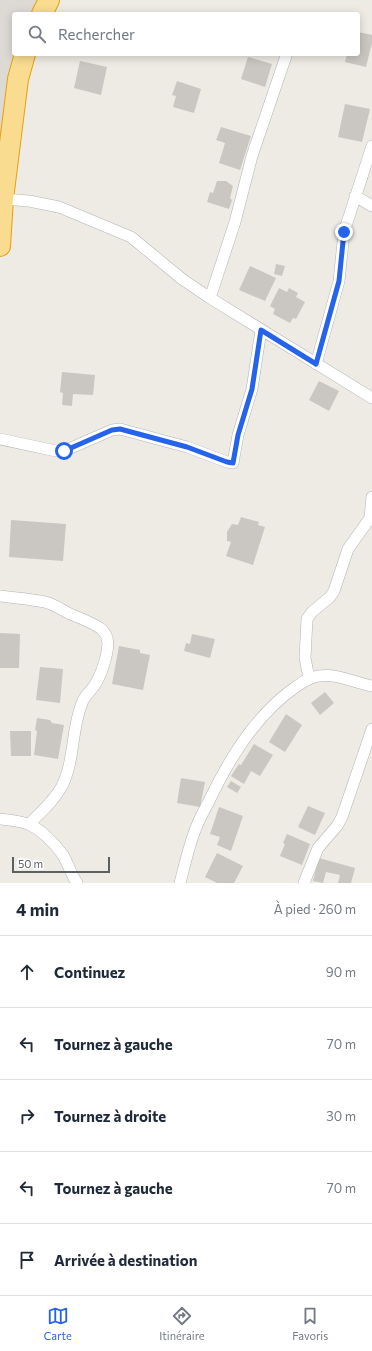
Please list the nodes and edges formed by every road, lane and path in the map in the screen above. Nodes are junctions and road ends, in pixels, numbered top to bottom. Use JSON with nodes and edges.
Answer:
{"nodes":[{"id":1,"x":49,"y":0,"type":"edge"},
{"id":2,"x":43,"y":12,"type":"edge"},
{"id":3,"x":24,"y":56,"type":"edge"},
{"id":4,"x":286,"y":56,"type":"dead end"},
{"id":5,"x":372,"y":146,"type":"edge"},
{"id":6,"x":355,"y":196,"type":"junction"},
{"id":7,"x":3,"y":199,"type":"junction"},
{"id":8,"x":372,"y":206,"type":"edge"},
{"id":9,"x":0,"y":246,"type":"edge"},
{"id":10,"x":210,"y":298,"type":"junction"},
{"id":11,"x":261,"y":330,"type":"junction"},
{"id":12,"x":316,"y":364,"type":"junction"},
{"id":13,"x":372,"y":398,"type":"edge"},
{"id":14,"x":0,"y":439,"type":"edge"},
{"id":15,"x":372,"y":497,"type":"edge"},
{"id":16,"x":0,"y":596,"type":"edge"},
{"id":17,"x":309,"y":678,"type":"junction"},
{"id":18,"x":372,"y":686,"type":"edge"},
{"id":19,"x":372,"y":729,"type":"edge"},
{"id":20,"x":0,"y":819,"type":"edge"},
{"id":21,"x":29,"y":824,"type":"junction"},
{"id":22,"x":77,"y":883,"type":"edge"},
{"id":23,"x":180,"y":883,"type":"edge"},
{"id":24,"x":304,"y":883,"type":"edge"}],
"edges":[{"from":1,"to":2,"type":"highway"},
{"from":3,"to":7,"type":"highway"},
{"from":4,"to":10,"type":"street"},
{"from":5,"to":6,"type":"street"},
{"from":6,"to":8,"type":"street"},
{"from":6,"to":12,"type":"street"},
{"from":7,"to":9,"type":"highway"},
{"from":7,"to":10,"type":"street"},
{"from":10,"to":11,"type":"street"},
{"from":11,"to":12,"type":"street"},
{"from":11,"to":14,"type":"street"},
{"from":12,"to":13,"type":"street"},
{"from":15,"to":17,"type":"street"},
{"from":16,"to":21,"type":"street"},
{"from":17,"to":18,"type":"street"},
{"from":17,"to":23,"type":"street"},
{"from":19,"to":24,"type":"street"},
{"from":20,"to":21,"type":"street"},
{"from":21,"to":22,"type":"street"}]}
